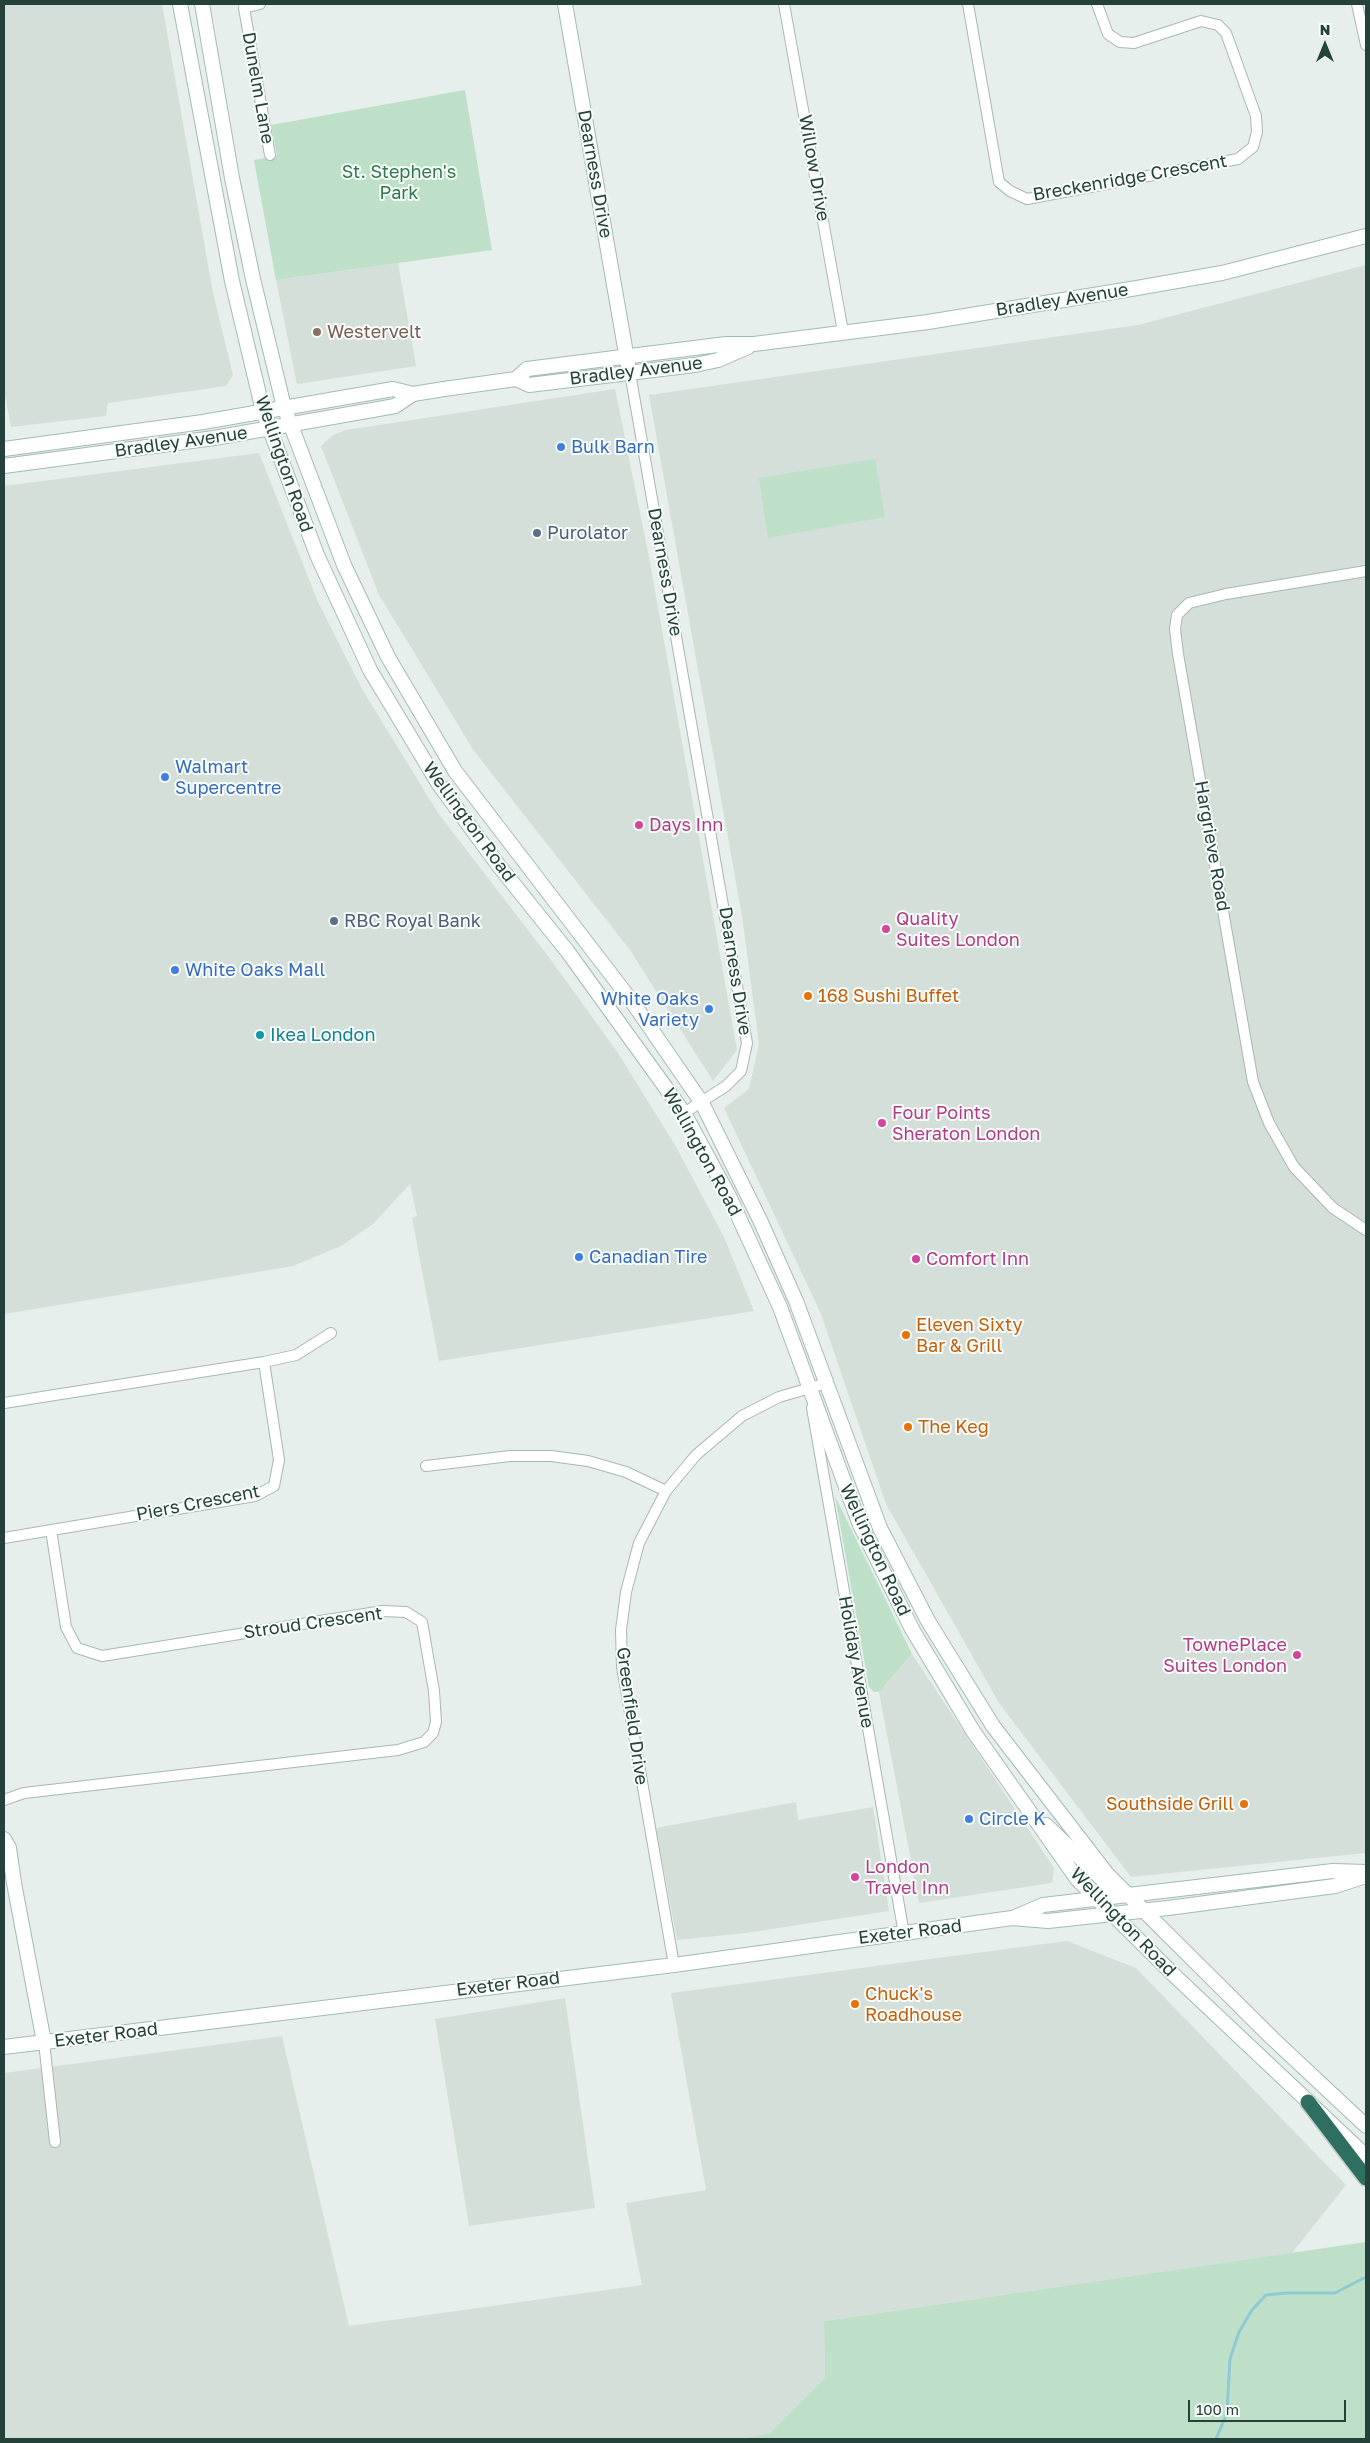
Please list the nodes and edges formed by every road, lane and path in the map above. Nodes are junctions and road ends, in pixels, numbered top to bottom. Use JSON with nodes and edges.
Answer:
{"nodes":[{"id":1,"x":180,"y":4,"type":"edge"},
{"id":2,"x":202,"y":4,"type":"edge"},
{"id":3,"x":260,"y":4,"type":"edge"},
{"id":4,"x":565,"y":4,"type":"edge"},
{"id":5,"x":784,"y":4,"type":"edge"},
{"id":6,"x":968,"y":4,"type":"edge"},
{"id":7,"x":1096,"y":4,"type":"edge"},
{"id":8,"x":1357,"y":4,"type":"edge"},
{"id":9,"x":1366,"y":44,"type":"edge"},
{"id":10,"x":270,"y":155,"type":"dead end"},
{"id":11,"x":1366,"y":236,"type":"edge"},
{"id":12,"x":843,"y":332,"type":"junction"},
{"id":13,"x":754,"y":344,"type":"junction"},
{"id":14,"x":627,"y":356,"type":"junction"},
{"id":15,"x":630,"y":373,"type":"junction"},
{"id":16,"x":516,"y":379,"type":"junction"},
{"id":17,"x":413,"y":394,"type":"junction"},
{"id":18,"x":284,"y":406,"type":"junction"},
{"id":19,"x":263,"y":411,"type":"junction"},
{"id":20,"x":290,"y":424,"type":"junction"},
{"id":21,"x":269,"y":428,"type":"junction"},
{"id":22,"x":4,"y":449,"type":"edge"},
{"id":23,"x":4,"y":466,"type":"edge"},
{"id":24,"x":1366,"y":571,"type":"edge"},
{"id":25,"x":450,"y":763,"type":"junction"},
{"id":26,"x":433,"y":775,"type":"junction"},
{"id":27,"x":702,"y":1102,"type":"junction"},
{"id":28,"x":684,"y":1113,"type":"junction"},
{"id":29,"x":1366,"y":1230,"type":"edge"},
{"id":30,"x":331,"y":1333,"type":"dead end"},
{"id":31,"x":264,"y":1362,"type":"junction"},
{"id":32,"x":827,"y":1383,"type":"junction"},
{"id":33,"x":810,"y":1389,"type":"junction"},
{"id":34,"x":4,"y":1403,"type":"edge"},
{"id":35,"x":426,"y":1466,"type":"dead end"},
{"id":36,"x":666,"y":1491,"type":"junction"},
{"id":37,"x":51,"y":1530,"type":"junction"},
{"id":38,"x":4,"y":1538,"type":"edge"},
{"id":39,"x":1015,"y":1793,"type":"junction"},
{"id":40,"x":4,"y":1800,"type":"edge"},
{"id":41,"x":4,"y":1839,"type":"edge"},
{"id":42,"x":1366,"y":1872,"type":"edge"},
{"id":43,"x":1366,"y":1876,"type":"edge"},
{"id":44,"x":1124,"y":1896,"type":"junction"},
{"id":45,"x":1096,"y":1898,"type":"junction"},
{"id":46,"x":1142,"y":1910,"type":"junction"},
{"id":47,"x":1111,"y":1913,"type":"junction"},
{"id":48,"x":1012,"y":1918,"type":"junction"},
{"id":49,"x":904,"y":1934,"type":"junction"},
{"id":50,"x":674,"y":1965,"type":"junction"},
{"id":51,"x":44,"y":2042,"type":"junction"},
{"id":52,"x":4,"y":2047,"type":"edge"},
{"id":53,"x":1308,"y":2102,"type":"junction"},
{"id":54,"x":1366,"y":2126,"type":"edge"},
{"id":55,"x":55,"y":2142,"type":"dead end"},
{"id":56,"x":1366,"y":2156,"type":"edge"},
{"id":57,"x":1366,"y":2178,"type":"edge"}],
"edges":[{"from":1,"to":19,"type":"main road","name":"Wellington Road"},
{"from":2,"to":18,"type":"main road","name":"Wellington Road"},
{"from":3,"to":10,"type":"street","name":"Dunelm Lane"},
{"from":4,"to":14,"type":"main road","name":"Dearness Drive"},
{"from":5,"to":12,"type":"street","name":"Willow Drive"},
{"from":6,"to":7,"type":"street","name":"Breckenridge Crescent"},
{"from":8,"to":9,"type":"street"},
{"from":11,"to":12,"type":"main road","name":"Bradley Avenue"},
{"from":12,"to":13,"type":"main road","name":"Bradley Avenue"},
{"from":13,"to":14,"type":"main road","name":"Bradley Avenue"},
{"from":13,"to":15,"type":"main road","name":"Bradley Avenue"},
{"from":14,"to":15,"type":"main road","name":"Dearness Drive"},
{"from":14,"to":16,"type":"main road","name":"Bradley Avenue"},
{"from":15,"to":16,"type":"main road","name":"Bradley Avenue"},
{"from":15,"to":27,"type":"street","name":"Dearness Drive"},
{"from":16,"to":17,"type":"main road","name":"Bradley Avenue"},
{"from":17,"to":18,"type":"main road","name":"Bradley Avenue"},
{"from":17,"to":20,"type":"main road","name":"Bradley Avenue"},
{"from":18,"to":19,"type":"main road","name":"Bradley Avenue"},
{"from":18,"to":20,"type":"main road","name":"Wellington Road"},
{"from":19,"to":21,"type":"main road","name":"Wellington Road"},
{"from":19,"to":22,"type":"main road","name":"Bradley Avenue"},
{"from":20,"to":21,"type":"main road","name":"Bradley Avenue"},
{"from":20,"to":25,"type":"main road","name":"Wellington Road"},
{"from":21,"to":23,"type":"main road","name":"Bradley Avenue"},
{"from":21,"to":26,"type":"main road","name":"Wellington Road"},
{"from":24,"to":29,"type":"street","name":"Hargrieve Road"},
{"from":25,"to":26,"type":"main road"},
{"from":25,"to":27,"type":"main road","name":"Wellington Road"},
{"from":26,"to":28,"type":"main road","name":"Wellington Road"},
{"from":27,"to":28,"type":"street","name":"Dearness Drive"},
{"from":27,"to":32,"type":"main road","name":"Wellington Road"},
{"from":28,"to":33,"type":"main road","name":"Wellington Road"},
{"from":30,"to":31,"type":"street"},
{"from":31,"to":34,"type":"street"},
{"from":31,"to":37,"type":"street","name":"Piers Crescent"},
{"from":32,"to":33,"type":"street","name":"Greenfield Drive"},
{"from":32,"to":44,"type":"main road","name":"Wellington Road"},
{"from":33,"to":36,"type":"street","name":"Greenfield Drive"},
{"from":33,"to":39,"type":"main road","name":"Wellington Road"},
{"from":33,"to":49,"type":"street","name":"Holiday Avenue"},
{"from":35,"to":36,"type":"street"},
{"from":36,"to":50,"type":"street","name":"Greenfield Drive"},
{"from":37,"to":38,"type":"street","name":"Piers Crescent"},
{"from":37,"to":40,"type":"street","name":"Stroud Crescent"},
{"from":39,"to":44,"type":"main road"},
{"from":39,"to":45,"type":"main road","name":"Wellington Road"},
{"from":41,"to":51,"type":"main road"},
{"from":42,"to":44,"type":"main road","name":"Exeter Road"},
{"from":43,"to":46,"type":"main road","name":"Exeter Road"},
{"from":44,"to":45,"type":"main road","name":"Exeter Road"},
{"from":44,"to":46,"type":"main road","name":"Wellington Road"},
{"from":45,"to":47,"type":"main road","name":"Wellington Road"},
{"from":45,"to":48,"type":"main road","name":"Exeter Road"},
{"from":46,"to":47,"type":"main road","name":"Exeter Road"},
{"from":46,"to":54,"type":"main road","name":"Wellington Road"},
{"from":47,"to":48,"type":"main road","name":"Exeter Road"},
{"from":47,"to":53,"type":"main road","name":"Wellington Road"},
{"from":48,"to":49,"type":"main road","name":"Exeter Road"},
{"from":49,"to":50,"type":"main road","name":"Exeter Road"},
{"from":50,"to":51,"type":"main road","name":"Exeter Road"},
{"from":51,"to":52,"type":"main road","name":"Exeter Road"},
{"from":51,"to":55,"type":"street"},
{"from":53,"to":56,"type":"main road","name":"Wellington Road"},
{"from":53,"to":57,"type":"highway"}]}
